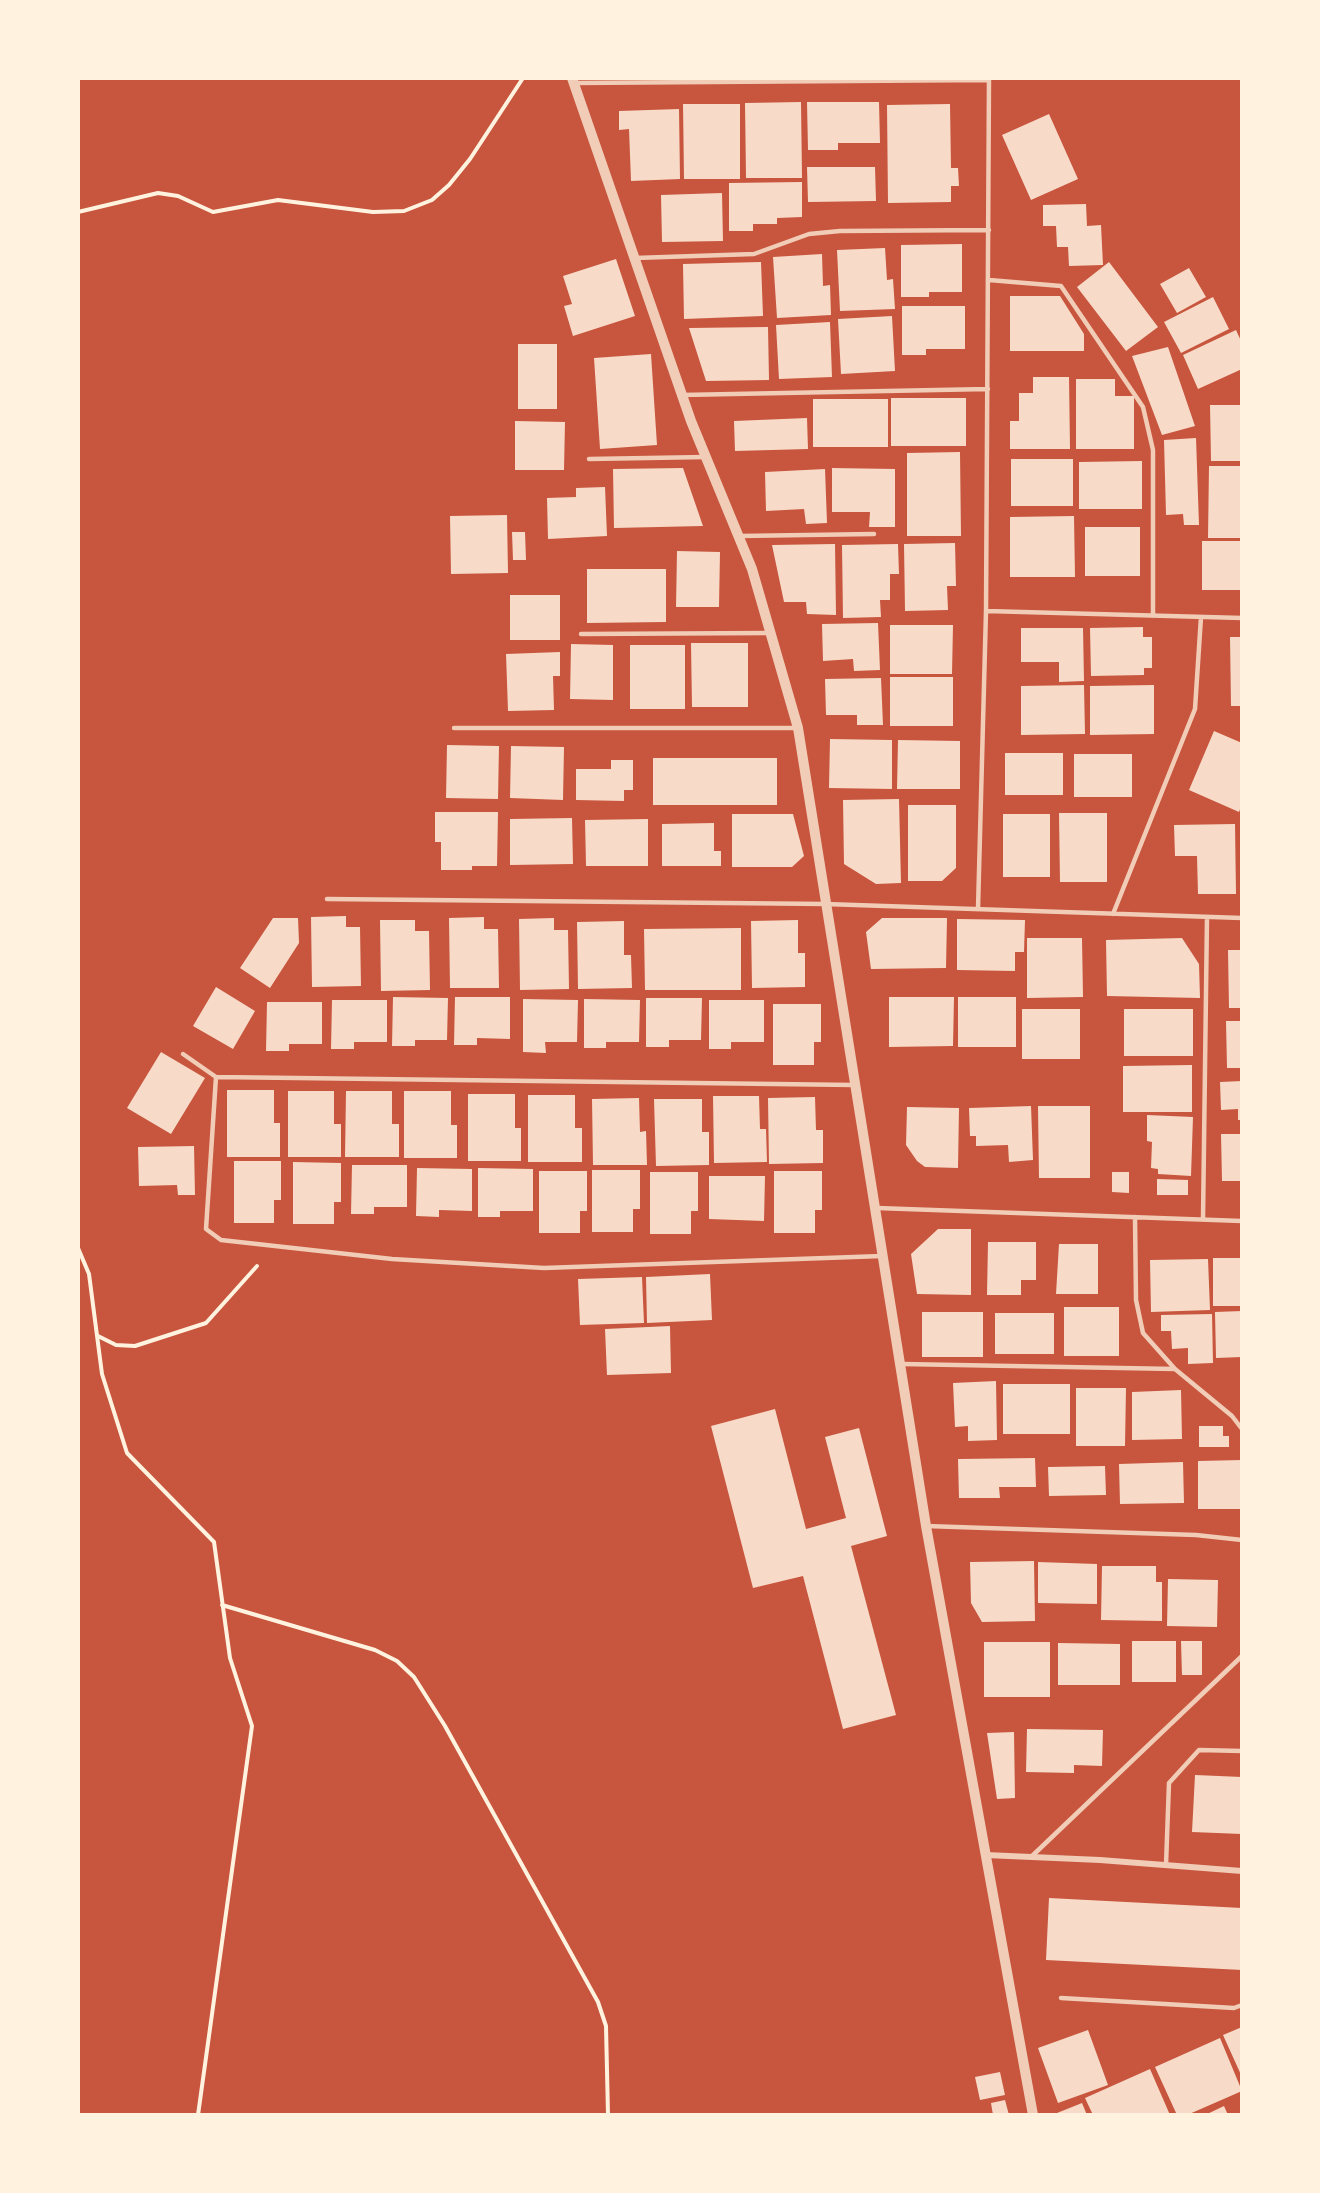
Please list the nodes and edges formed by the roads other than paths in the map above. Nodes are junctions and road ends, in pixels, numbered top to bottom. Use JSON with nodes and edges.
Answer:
{"nodes":[{"id":1,"x":874,"y":79,"type":"edge"},
{"id":2,"x":989,"y":79,"type":"edge"},
{"id":3,"x":573,"y":80,"type":"edge"},
{"id":4,"x":989,"y":230,"type":"junction"},
{"id":5,"x":635,"y":258,"type":"junction"},
{"id":6,"x":989,"y":280,"type":"junction"},
{"id":7,"x":988,"y":389,"type":"junction"},
{"id":8,"x":682,"y":394,"type":"junction"},
{"id":9,"x":706,"y":457,"type":"junction"},
{"id":10,"x":589,"y":459,"type":"dead end"},
{"id":11,"x":874,"y":534,"type":"dead end"},
{"id":12,"x":739,"y":536,"type":"junction"},
{"id":13,"x":986,"y":611,"type":"junction"},
{"id":14,"x":1153,"y":616,"type":"junction"},
{"id":15,"x":1201,"y":617,"type":"junction"},
{"id":16,"x":1242,"y":618,"type":"edge"},
{"id":17,"x":770,"y":633,"type":"junction"},
{"id":18,"x":581,"y":634,"type":"dead end"},
{"id":19,"x":454,"y":728,"type":"dead end"},
{"id":20,"x":798,"y":728,"type":"junction"},
{"id":21,"x":327,"y":899,"type":"dead end"},
{"id":22,"x":825,"y":904,"type":"junction"},
{"id":23,"x":978,"y":909,"type":"junction"},
{"id":24,"x":1113,"y":914,"type":"junction"},
{"id":25,"x":1207,"y":917,"type":"junction"},
{"id":26,"x":1242,"y":918,"type":"edge"},
{"id":27,"x":183,"y":1054,"type":"dead end"},
{"id":28,"x":216,"y":1077,"type":"junction"},
{"id":29,"x":854,"y":1085,"type":"junction"},
{"id":30,"x":874,"y":1208,"type":"junction"},
{"id":31,"x":1135,"y":1217,"type":"junction"},
{"id":32,"x":1203,"y":1220,"type":"junction"},
{"id":33,"x":1242,"y":1221,"type":"edge"},
{"id":34,"x":882,"y":1256,"type":"junction"},
{"id":35,"x":900,"y":1364,"type":"junction"},
{"id":36,"x":1175,"y":1369,"type":"junction"},
{"id":37,"x":1242,"y":1429,"type":"edge"},
{"id":38,"x":926,"y":1526,"type":"junction"},
{"id":39,"x":1242,"y":1540,"type":"edge"},
{"id":40,"x":1242,"y":1656,"type":"edge"},
{"id":41,"x":1242,"y":1751,"type":"edge"},
{"id":42,"x":986,"y":1855,"type":"junction"},
{"id":43,"x":1031,"y":1857,"type":"junction"},
{"id":44,"x":1166,"y":1865,"type":"junction"},
{"id":45,"x":1242,"y":1871,"type":"edge"},
{"id":46,"x":1061,"y":1998,"type":"dead end"},
{"id":47,"x":1242,"y":2005,"type":"edge"},
{"id":48,"x":1033,"y":2115,"type":"edge"}],
"edges":[{"from":1,"to":2,"type":"lane"},
{"from":1,"to":3,"type":"lane"},
{"from":2,"to":4,"type":"lane"},
{"from":3,"to":5,"type":"street"},
{"from":4,"to":5,"type":"lane"},
{"from":4,"to":6,"type":"lane"},
{"from":5,"to":8,"type":"street"},
{"from":6,"to":7,"type":"lane"},
{"from":6,"to":14,"type":"lane"},
{"from":7,"to":8,"type":"lane"},
{"from":7,"to":13,"type":"lane"},
{"from":8,"to":9,"type":"street"},
{"from":9,"to":10,"type":"lane"},
{"from":9,"to":12,"type":"street"},
{"from":11,"to":12,"type":"lane"},
{"from":12,"to":17,"type":"street"},
{"from":13,"to":14,"type":"lane"},
{"from":13,"to":23,"type":"lane"},
{"from":14,"to":15,"type":"lane"},
{"from":15,"to":16,"type":"lane"},
{"from":15,"to":24,"type":"lane"},
{"from":17,"to":18,"type":"lane"},
{"from":17,"to":20,"type":"street"},
{"from":19,"to":20,"type":"lane"},
{"from":20,"to":22,"type":"street"},
{"from":21,"to":22,"type":"lane"},
{"from":22,"to":23,"type":"lane"},
{"from":22,"to":29,"type":"street"},
{"from":23,"to":24,"type":"lane"},
{"from":24,"to":25,"type":"lane"},
{"from":25,"to":26,"type":"lane"},
{"from":25,"to":32,"type":"lane"},
{"from":27,"to":28,"type":"lane"},
{"from":28,"to":29,"type":"lane"},
{"from":28,"to":34,"type":"lane"},
{"from":29,"to":30,"type":"street"},
{"from":30,"to":31,"type":"lane"},
{"from":30,"to":34,"type":"street"},
{"from":31,"to":32,"type":"lane"},
{"from":31,"to":36,"type":"lane"},
{"from":32,"to":33,"type":"lane"},
{"from":34,"to":35,"type":"street"},
{"from":35,"to":36,"type":"lane"},
{"from":35,"to":38,"type":"street"},
{"from":36,"to":37,"type":"lane"},
{"from":38,"to":39,"type":"lane"},
{"from":38,"to":42,"type":"street"},
{"from":40,"to":43,"type":"lane"},
{"from":41,"to":44,"type":"lane"},
{"from":42,"to":43,"type":"street"},
{"from":42,"to":48,"type":"street"},
{"from":43,"to":44,"type":"street"},
{"from":44,"to":45,"type":"street"},
{"from":46,"to":47,"type":"lane"}]}
